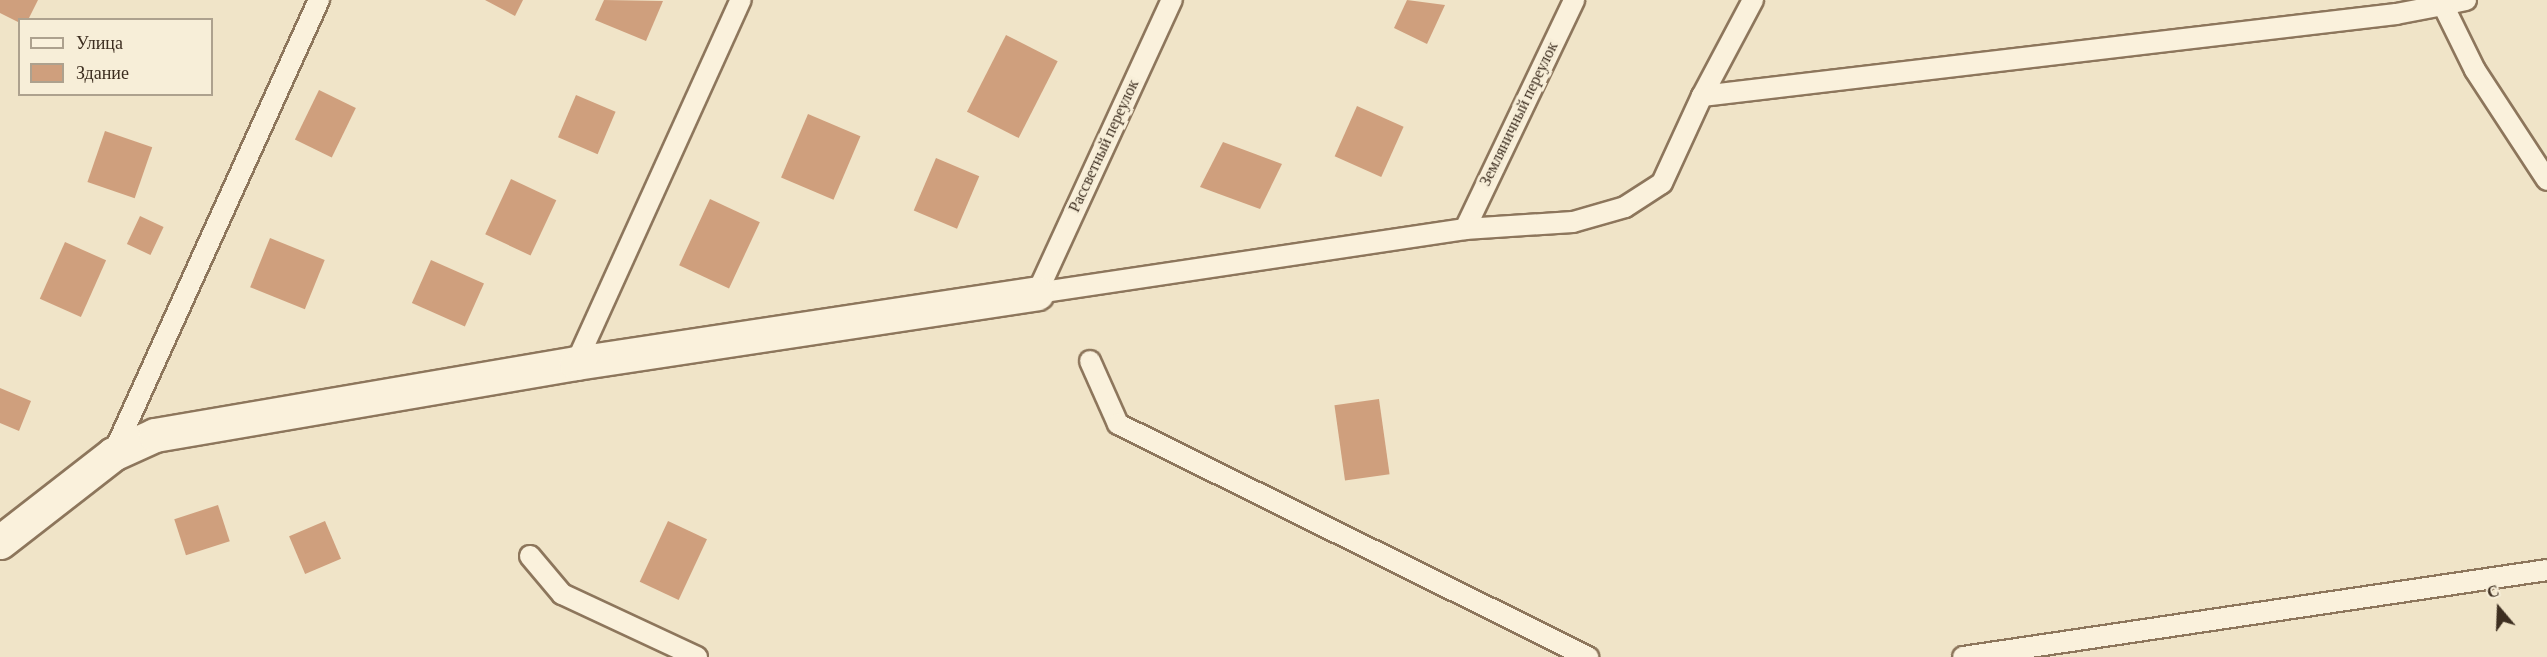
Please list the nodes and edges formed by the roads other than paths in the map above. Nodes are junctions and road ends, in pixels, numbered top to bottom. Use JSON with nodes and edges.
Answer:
{"nodes":[{"id":1,"x":319,"y":0,"type":"edge"},
{"id":2,"x":741,"y":0,"type":"edge"},
{"id":3,"x":1172,"y":0,"type":"edge"},
{"id":4,"x":1574,"y":0,"type":"edge"},
{"id":5,"x":1753,"y":0,"type":"edge"},
{"id":6,"x":2466,"y":0,"type":"edge"},
{"id":7,"x":2443,"y":3,"type":"edge"},
{"id":8,"x":1702,"y":96,"type":"junction"},
{"id":9,"x":2547,"y":180,"type":"edge"},
{"id":10,"x":1465,"y":229,"type":"junction"},
{"id":11,"x":1037,"y":293,"type":"junction"},
{"id":12,"x":1090,"y":361,"type":"dead end"},
{"id":13,"x":576,"y":363,"type":"junction"},
{"id":14,"x":113,"y":454,"type":"junction"},
{"id":15,"x":0,"y":543,"type":"edge"},
{"id":16,"x":530,"y":556,"type":"dead end"},
{"id":17,"x":2547,"y":570,"type":"edge"},
{"id":18,"x":697,"y":657,"type":"edge"},
{"id":19,"x":1588,"y":657,"type":"edge"},
{"id":20,"x":1963,"y":657,"type":"edge"}],
"edges":[{"from":1,"to":14,"type":"lane"},
{"from":2,"to":13,"type":"lane"},
{"from":3,"to":11,"type":"lane","name":"Рассветный переулок"},
{"from":4,"to":10,"type":"lane","name":"Земляничный переулок"},
{"from":5,"to":8,"type":"lane"},
{"from":6,"to":7,"type":"lane"},
{"from":7,"to":8,"type":"lane"},
{"from":7,"to":9,"type":"lane"},
{"from":8,"to":10,"type":"lane"},
{"from":10,"to":11,"type":"lane"},
{"from":11,"to":13,"type":"street"},
{"from":12,"to":19,"type":"lane"},
{"from":13,"to":14,"type":"street"},
{"from":14,"to":15,"type":"street"},
{"from":16,"to":18,"type":"lane"},
{"from":17,"to":20,"type":"lane"}]}
